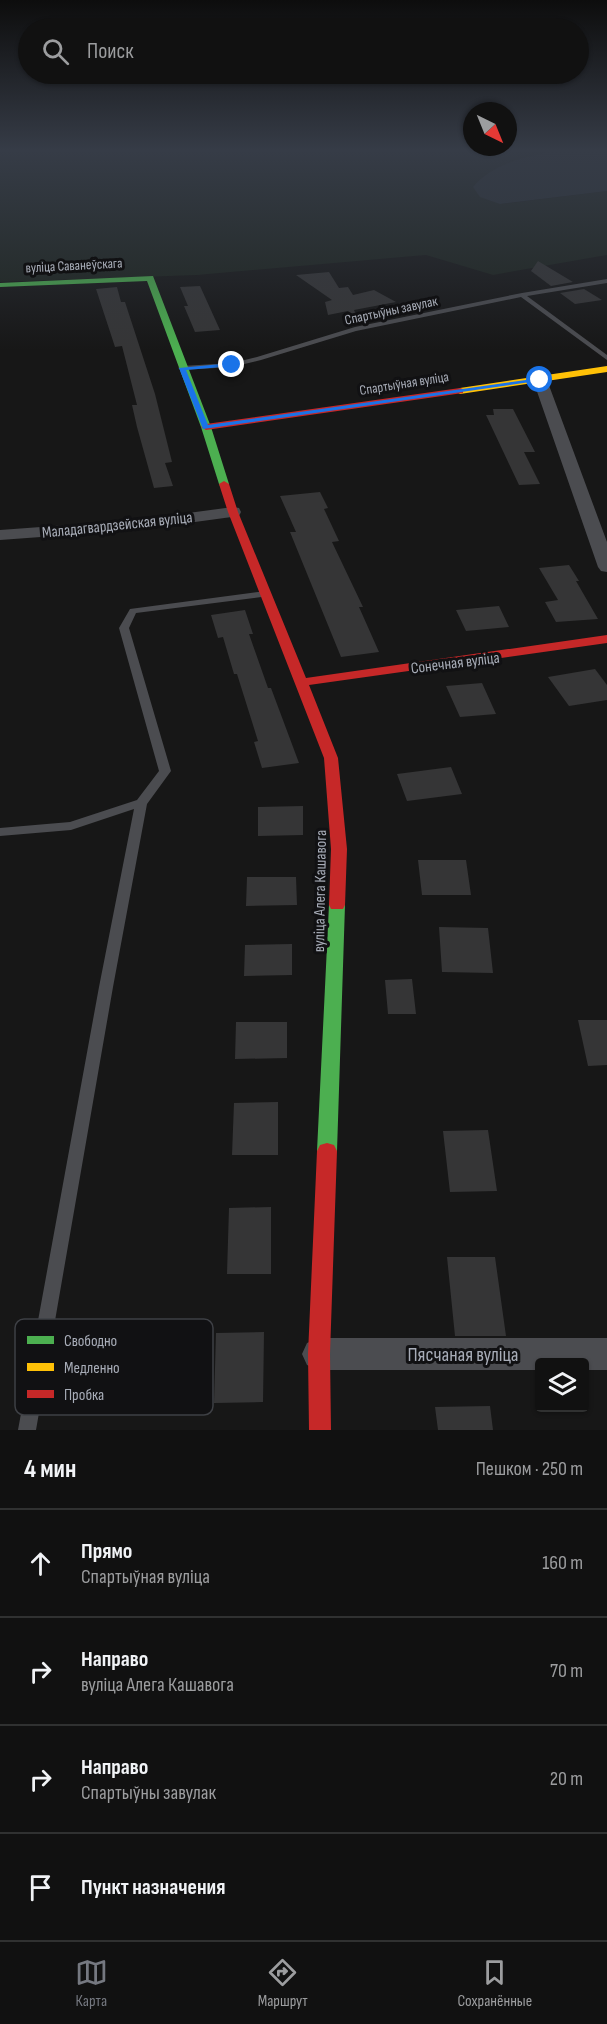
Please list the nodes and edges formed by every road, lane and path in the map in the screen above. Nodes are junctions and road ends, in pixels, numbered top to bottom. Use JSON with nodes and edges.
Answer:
{"nodes":[{"id":1,"x":150,"y":278,"type":"joint"},
{"id":2,"x":607,"y":281,"type":"edge"},
{"id":3,"x":0,"y":285,"type":"edge"},
{"id":4,"x":522,"y":295,"type":"junction"},
{"id":5,"x":607,"y":358,"type":"edge"},
{"id":6,"x":182,"y":368,"type":"junction"},
{"id":7,"x":607,"y":369,"type":"edge"},
{"id":8,"x":540,"y":380,"type":"junction"},
{"id":9,"x":206,"y":427,"type":"junction"},
{"id":10,"x":233,"y":512,"type":"junction"},
{"id":11,"x":0,"y":535,"type":"edge"},
{"id":12,"x":607,"y":567,"type":"edge"},
{"id":13,"x":266,"y":594,"type":"junction"},
{"id":14,"x":607,"y":639,"type":"edge"},
{"id":15,"x":303,"y":682,"type":"junction"},
{"id":16,"x":141,"y":803,"type":"junction"},
{"id":17,"x":0,"y":832,"type":"edge"},
{"id":18,"x":47,"y":1319,"type":"edge"},
{"id":19,"x":319,"y":1354,"type":"junction"},
{"id":20,"x":607,"y":1354,"type":"edge"},
{"id":21,"x":30,"y":1415,"type":"edge"},
{"id":22,"x":27,"y":1430,"type":"edge"},
{"id":23,"x":320,"y":1430,"type":"edge"}],
"edges":[{"from":1,"to":3,"type":"street","name":"вуліца Саванеўскага"},
{"from":1,"to":6,"type":"street","name":"вуліца Алега Кашавога"},
{"from":2,"to":4,"type":"lane","name":"Спартыўны завулак"},
{"from":4,"to":5,"type":"lane"},
{"from":4,"to":6,"type":"lane","name":"Спартыўны завулак"},
{"from":6,"to":9,"type":"street","name":"вуліца Алега Кашавога"},
{"from":7,"to":8,"type":"street","name":"Спартыўная вуліца"},
{"from":8,"to":9,"type":"street","name":"Спартыўная вуліца"},
{"from":8,"to":12,"type":"street"},
{"from":9,"to":10,"type":"street","name":"вуліца Алега Кашавога"},
{"from":10,"to":11,"type":"street","name":"Маладагвардзейская вуліца"},
{"from":10,"to":13,"type":"street","name":"вуліца Алега Кашавога"},
{"from":13,"to":15,"type":"street","name":"вуліца Алега Кашавога"},
{"from":13,"to":16,"type":"lane"},
{"from":14,"to":15,"type":"street","name":"Сонечная вуліца"},
{"from":15,"to":19,"type":"street","name":"вуліца Алега Кашавога"},
{"from":16,"to":17,"type":"lane"},
{"from":16,"to":18,"type":"lane"},
{"from":19,"to":20,"type":"street","name":"Пясчаная вуліца"},
{"from":19,"to":23,"type":"street","name":"вуліца Алега Кашавога"},
{"from":21,"to":22,"type":"lane"}]}
